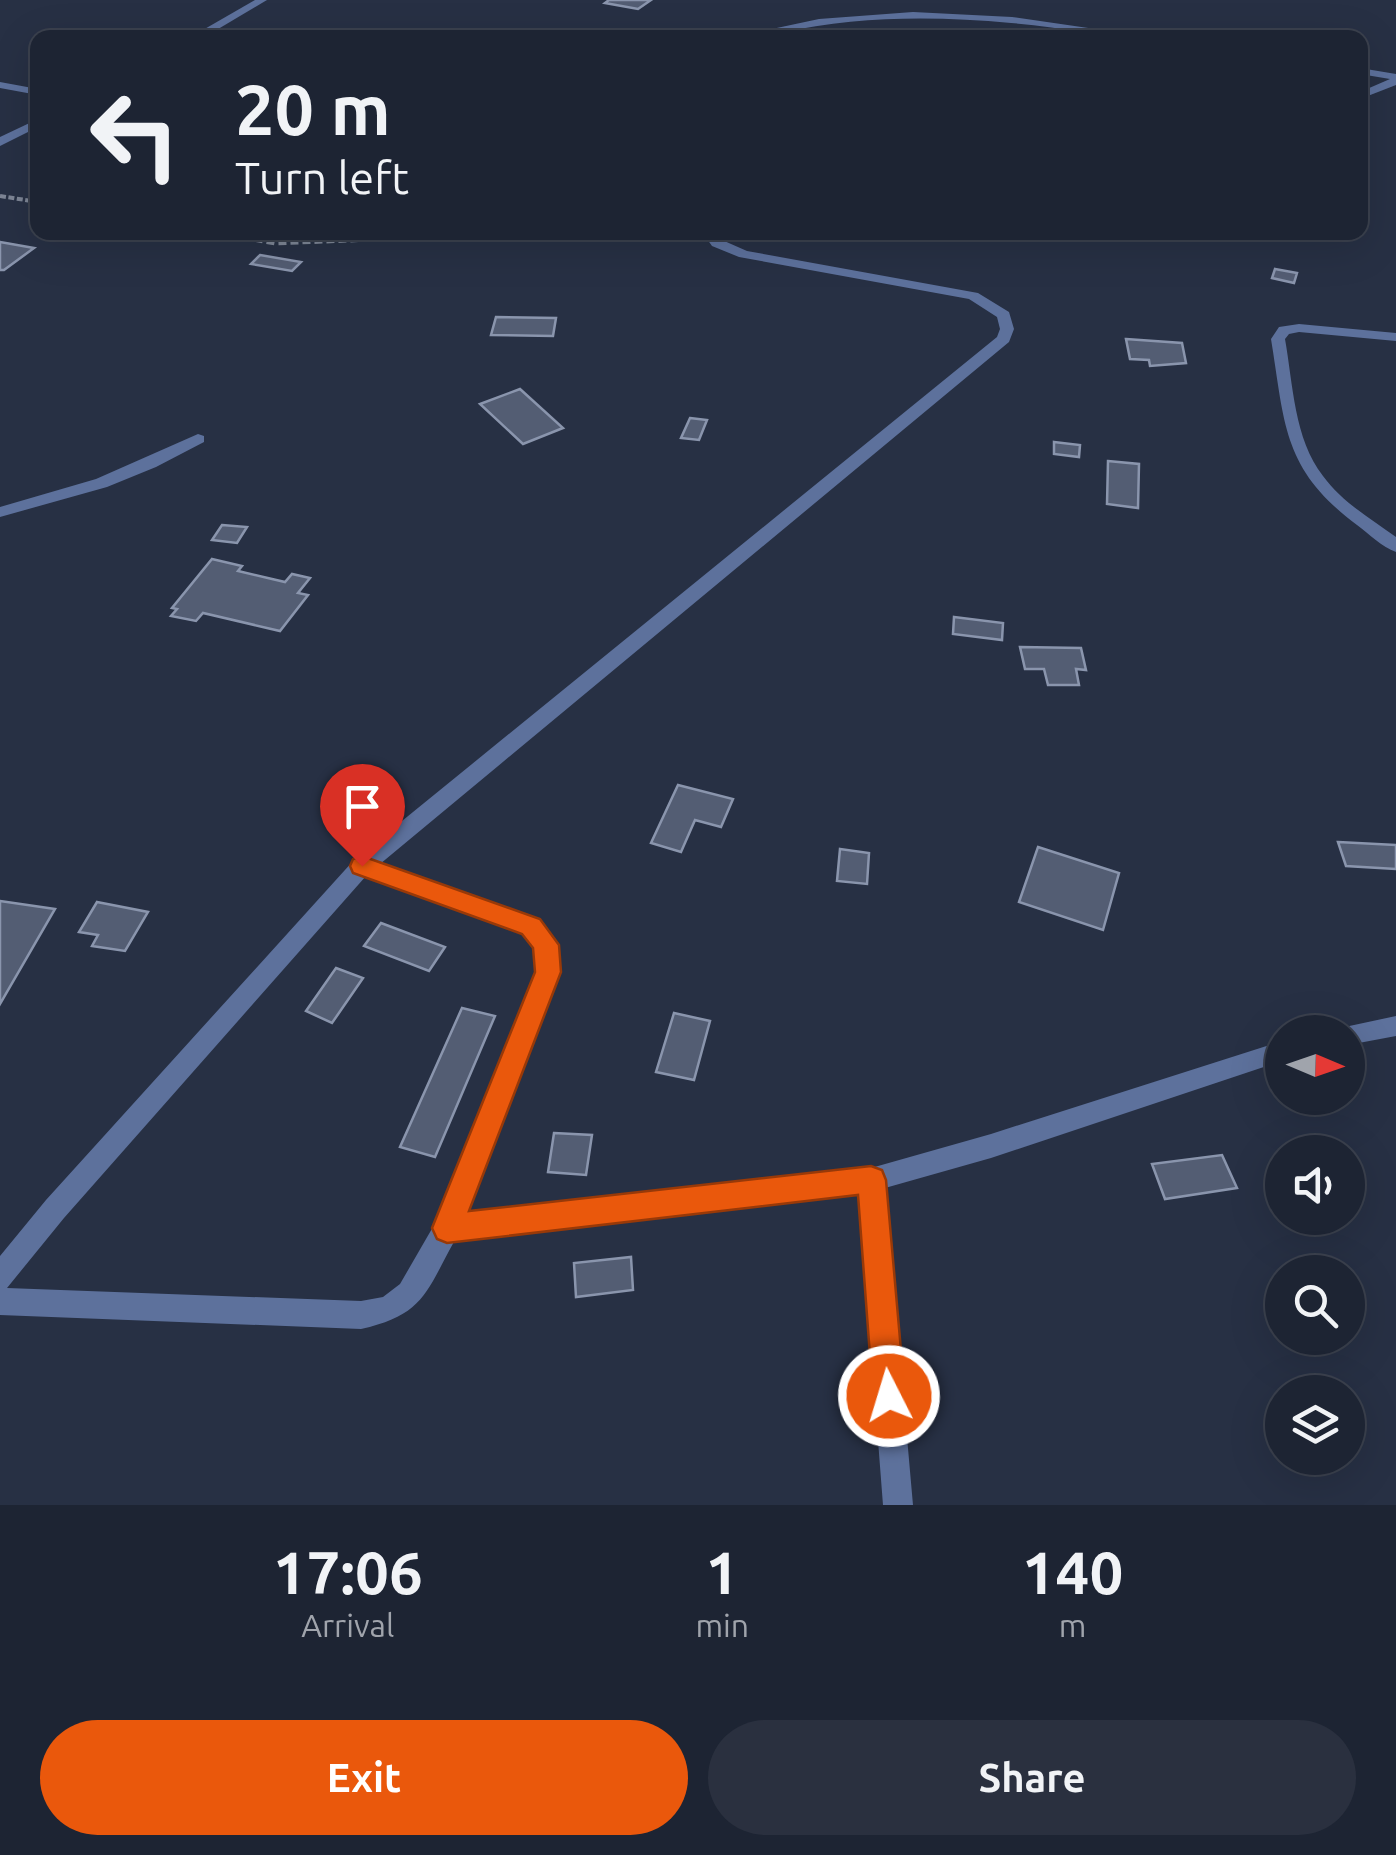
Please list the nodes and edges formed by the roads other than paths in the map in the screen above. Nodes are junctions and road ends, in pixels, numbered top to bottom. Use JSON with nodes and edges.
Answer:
{"nodes":[{"id":1,"x":262,"y":0,"type":"edge"},
{"id":2,"x":208,"y":30,"type":"edge"},
{"id":3,"x":779,"y":30,"type":"edge"},
{"id":4,"x":1100,"y":30,"type":"edge"},
{"id":5,"x":1368,"y":73,"type":"edge"},
{"id":6,"x":1396,"y":79,"type":"edge"},
{"id":7,"x":0,"y":85,"type":"edge"},
{"id":8,"x":30,"y":91,"type":"edge"},
{"id":9,"x":1368,"y":92,"type":"edge"},
{"id":10,"x":30,"y":126,"type":"edge"},
{"id":11,"x":0,"y":142,"type":"edge"},
{"id":12,"x":714,"y":240,"type":"edge"},
{"id":13,"x":1396,"y":337,"type":"edge"},
{"id":14,"x":198,"y":439,"type":"dead end"},
{"id":15,"x":0,"y":512,"type":"edge"},
{"id":16,"x":1396,"y":546,"type":"edge"},
{"id":17,"x":362,"y":866,"type":"junction"},
{"id":18,"x":1396,"y":1026,"type":"edge"},
{"id":19,"x":1365,"y":1032,"type":"edge"},
{"id":20,"x":1265,"y":1057,"type":"edge"},
{"id":21,"x":871,"y":1180,"type":"junction"},
{"id":22,"x":447,"y":1228,"type":"junction"},
{"id":23,"x":0,"y":1277,"type":"edge"},
{"id":24,"x":0,"y":1301,"type":"edge"},
{"id":25,"x":898,"y":1505,"type":"edge"}],
"edges":[{"from":1,"to":2,"type":"street"},
{"from":3,"to":4,"type":"street"},
{"from":5,"to":6,"type":"street"},
{"from":6,"to":9,"type":"street"},
{"from":7,"to":8,"type":"street"},
{"from":10,"to":11,"type":"street"},
{"from":12,"to":17,"type":"street"},
{"from":13,"to":16,"type":"street"},
{"from":14,"to":15,"type":"street"},
{"from":17,"to":22,"type":"street"},
{"from":17,"to":23,"type":"street"},
{"from":18,"to":19,"type":"street"},
{"from":20,"to":21,"type":"street"},
{"from":21,"to":22,"type":"street"},
{"from":21,"to":25,"type":"street"},
{"from":22,"to":24,"type":"street"}]}
